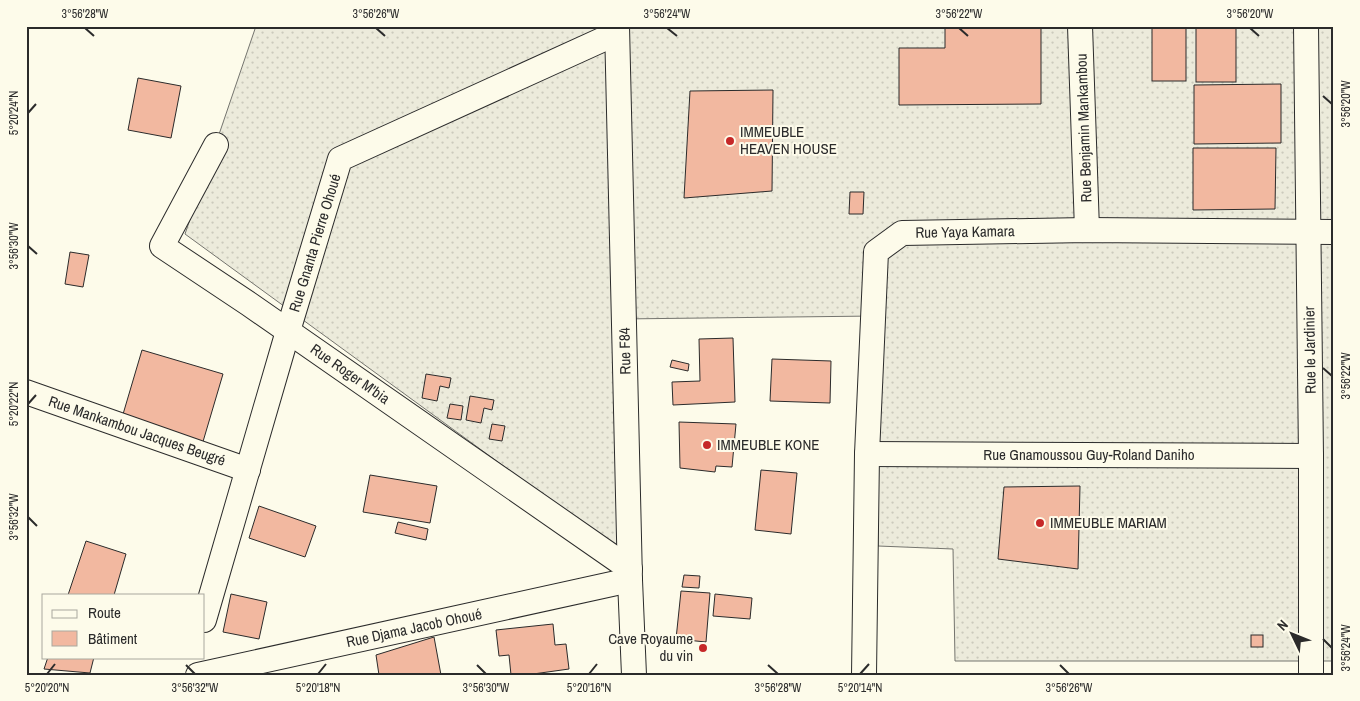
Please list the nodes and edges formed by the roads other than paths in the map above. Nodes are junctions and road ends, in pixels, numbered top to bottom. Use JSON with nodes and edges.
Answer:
{"nodes":[{"id":1,"x":1080,"y":26,"type":"edge"},
{"id":2,"x":1306,"y":26,"type":"edge"},
{"id":3,"x":617,"y":30,"type":"edge"},
{"id":4,"x":216,"y":145,"type":"dead end"},
{"id":5,"x":1087,"y":230,"type":"junction"},
{"id":6,"x":1309,"y":232,"type":"junction"},
{"id":7,"x":1334,"y":232,"type":"edge"},
{"id":8,"x":288,"y":330,"type":"junction"},
{"id":9,"x":26,"y":392,"type":"edge"},
{"id":10,"x":867,"y":454,"type":"junction"},
{"id":11,"x":1311,"y":456,"type":"junction"},
{"id":12,"x":248,"y":470,"type":"junction"},
{"id":13,"x":630,"y":575,"type":"junction"},
{"id":14,"x":205,"y":617,"type":"edge"},
{"id":15,"x":193,"y":658,"type":"edge"},
{"id":16,"x":188,"y":675,"type":"edge"},
{"id":17,"x":198,"y":675,"type":"edge"},
{"id":18,"x":634,"y":675,"type":"edge"},
{"id":19,"x":864,"y":675,"type":"edge"},
{"id":20,"x":1311,"y":675,"type":"edge"}],
"edges":[{"from":1,"to":5,"type":"street","name":"Rue Benjamin Mankambou"},
{"from":2,"to":6,"type":"street","name":"Rue le Jardinier"},
{"from":3,"to":8,"type":"street","name":"Rue Gnanta Pierre Ohoué"},
{"from":3,"to":13,"type":"street","name":"Rue F84"},
{"from":4,"to":8,"type":"street","name":"Rue Roger M'bia"},
{"from":5,"to":6,"type":"street","name":"Rue Yaya Kamara"},
{"from":5,"to":10,"type":"street","name":"Rue Yaya Kamara"},
{"from":6,"to":7,"type":"street","name":"Rue Yaya Kamara"},
{"from":6,"to":11,"type":"street","name":"Rue le Jardinier"},
{"from":8,"to":12,"type":"street","name":"Rue Gnanta Pierre Ohoué"},
{"from":8,"to":13,"type":"street","name":"Rue Roger M'bia"},
{"from":9,"to":12,"type":"street","name":"Rue Mankambou Jacques Beugré"},
{"from":10,"to":11,"type":"street","name":"Rue Gnamoussou Guy-Roland Daniho"},
{"from":10,"to":19,"type":"street","name":"Rue Yaya Kamara"},
{"from":11,"to":20,"type":"street","name":"Rue le Jardinier"},
{"from":12,"to":14,"type":"street","name":"Rue Gnanta Pierre Ohoué"},
{"from":13,"to":17,"type":"street","name":"Rue Djama Jacob Ohoué"},
{"from":13,"to":18,"type":"street","name":"Rue F84"},
{"from":15,"to":16,"type":"street"}]}
